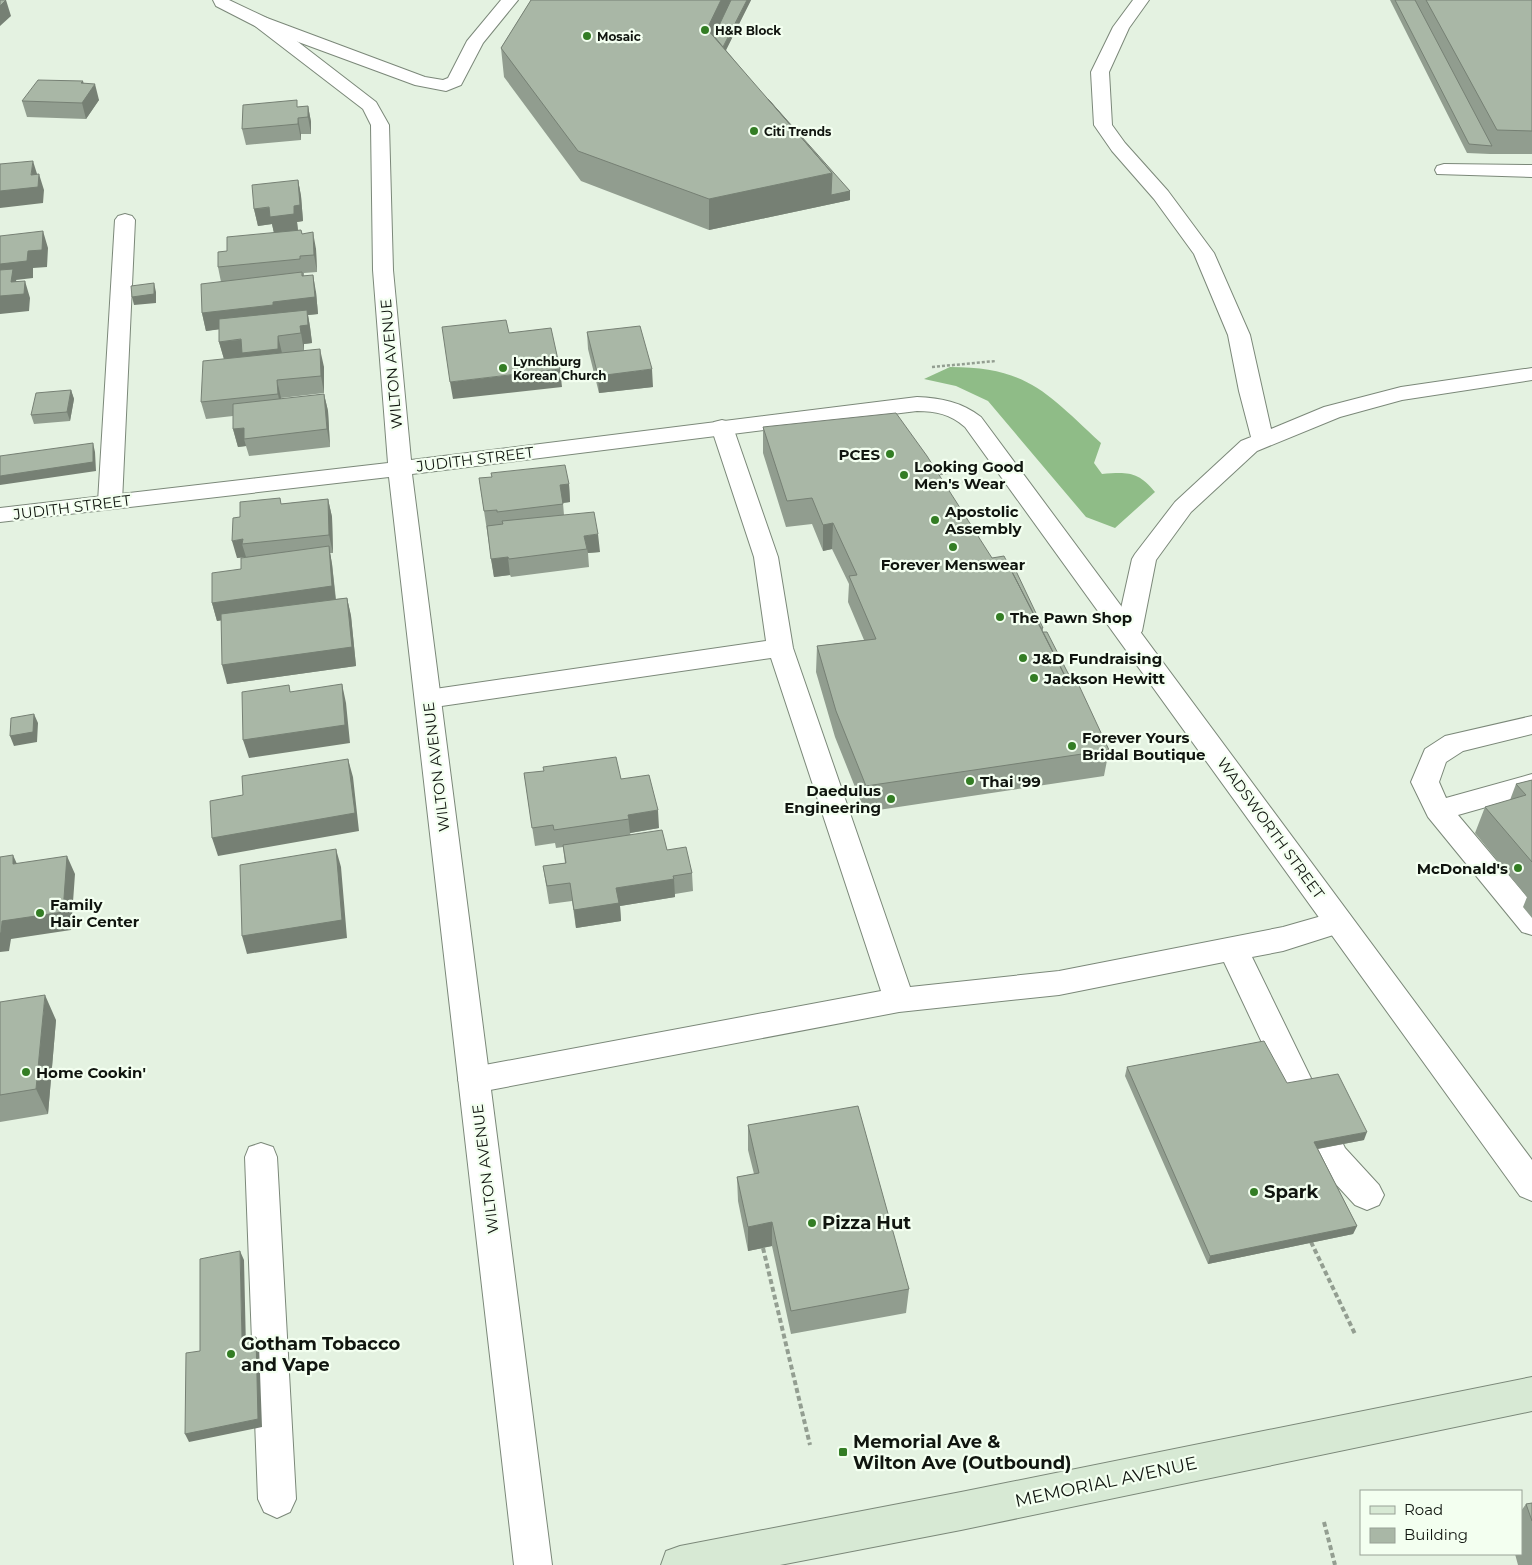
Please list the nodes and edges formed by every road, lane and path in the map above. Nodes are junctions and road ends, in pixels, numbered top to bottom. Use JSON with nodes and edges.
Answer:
{"nodes":[{"id":1,"x":221,"y":0,"type":"edge"},
{"id":2,"x":510,"y":0,"type":"edge"},
{"id":3,"x":1141,"y":0,"type":"edge"},
{"id":4,"x":260,"y":22,"type":"junction"},
{"id":5,"x":1444,"y":170,"type":"dead end"},
{"id":6,"x":1532,"y":171,"type":"edge"},
{"id":7,"x":124,"y":220,"type":"dead end"},
{"id":8,"x":1532,"y":374,"type":"edge"},
{"id":9,"x":949,"y":407,"type":"joint"},
{"id":10,"x":722,"y":427,"type":"junction"},
{"id":11,"x":1263,"y":438,"type":"junction"},
{"id":12,"x":400,"y":468,"type":"junction"},
{"id":13,"x":957,"y":471,"type":"dead end"},
{"id":14,"x":931,"y":476,"type":"edge"},
{"id":15,"x":965,"y":481,"type":"dead end"},
{"id":16,"x":939,"y":487,"type":"edge"},
{"id":17,"x":110,"y":502,"type":"junction"},
{"id":18,"x":0,"y":515,"type":"edge"},
{"id":19,"x":1129,"y":630,"type":"junction"},
{"id":20,"x":780,"y":648,"type":"junction"},
{"id":21,"x":428,"y":699,"type":"junction"},
{"id":22,"x":1532,"y":725,"type":"edge"},
{"id":23,"x":1532,"y":784,"type":"edge"},
{"id":24,"x":1438,"y":810,"type":"junction"},
{"id":25,"x":1339,"y":922,"type":"junction"},
{"id":26,"x":1532,"y":924,"type":"edge"},
{"id":27,"x":1233,"y":949,"type":"junction"},
{"id":28,"x":899,"y":1000,"type":"junction"},
{"id":29,"x":474,"y":1080,"type":"junction"},
{"id":30,"x":261,"y":1157,"type":"dead end"},
{"id":31,"x":1532,"y":1186,"type":"edge"},
{"id":32,"x":1367,"y":1195,"type":"dead end"},
{"id":33,"x":1312,"y":1242,"type":"edge"},
{"id":34,"x":763,"y":1248,"type":"edge"},
{"id":35,"x":1355,"y":1334,"type":"dead end"},
{"id":36,"x":1532,"y":1394,"type":"edge"},
{"id":37,"x":810,"y":1444,"type":"dead end"},
{"id":38,"x":277,"y":1499,"type":"dead end"},
{"id":39,"x":1324,"y":1522,"type":"dead end"},
{"id":40,"x":532,"y":1565,"type":"edge"},
{"id":41,"x":680,"y":1565,"type":"edge"},
{"id":42,"x":1335,"y":1565,"type":"edge"}],
"edges":[{"from":1,"to":4,"type":"street"},
{"from":2,"to":4,"type":"street"},
{"from":3,"to":11,"type":"street"},
{"from":4,"to":12,"type":"street","name":"WILTON AVENUE"},
{"from":5,"to":6,"type":"street"},
{"from":7,"to":17,"type":"street"},
{"from":8,"to":11,"type":"street"},
{"from":9,"to":10,"type":"street","name":"JUDITH STREET"},
{"from":9,"to":19,"type":"street","name":"WADSWORTH STREET"},
{"from":10,"to":12,"type":"street","name":"JUDITH STREET"},
{"from":10,"to":20,"type":"street"},
{"from":11,"to":19,"type":"street"},
{"from":12,"to":17,"type":"street","name":"JUDITH STREET"},
{"from":12,"to":21,"type":"street","name":"WILTON AVENUE"},
{"from":13,"to":14,"type":"path"},
{"from":15,"to":16,"type":"path"},
{"from":17,"to":18,"type":"street","name":"JUDITH STREET"},
{"from":19,"to":25,"type":"street","name":"WADSWORTH STREET"},
{"from":20,"to":21,"type":"street"},
{"from":20,"to":28,"type":"street"},
{"from":21,"to":29,"type":"street","name":"WILTON AVENUE"},
{"from":22,"to":24,"type":"street"},
{"from":23,"to":24,"type":"street"},
{"from":24,"to":26,"type":"street"},
{"from":25,"to":27,"type":"street"},
{"from":25,"to":31,"type":"street","name":"WADSWORTH STREET"},
{"from":27,"to":28,"type":"street"},
{"from":27,"to":32,"type":"street"},
{"from":28,"to":29,"type":"street"},
{"from":29,"to":40,"type":"street","name":"WILTON AVENUE"},
{"from":30,"to":38,"type":"street"},
{"from":33,"to":35,"type":"path"},
{"from":34,"to":37,"type":"path"},
{"from":36,"to":41,"type":"main road","name":"MEMORIAL AVENUE"},
{"from":39,"to":42,"type":"path"}]}
